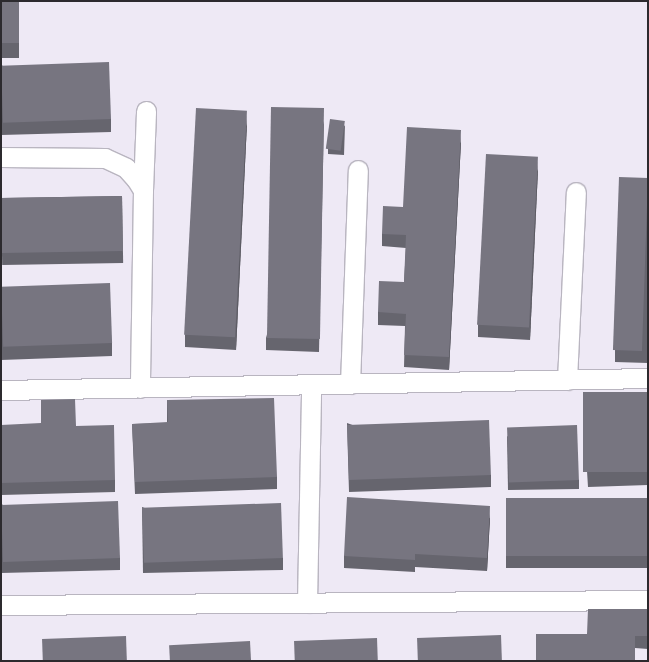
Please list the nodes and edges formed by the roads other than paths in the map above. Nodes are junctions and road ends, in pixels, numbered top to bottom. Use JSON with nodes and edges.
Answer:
{"nodes":[{"id":1,"x":146,"y":111,"type":"dead end"},
{"id":2,"x":1,"y":157,"type":"edge"},
{"id":3,"x":358,"y":170,"type":"dead end"},
{"id":4,"x":143,"y":190,"type":"junction"},
{"id":5,"x":576,"y":192,"type":"dead end"},
{"id":6,"x":648,"y":378,"type":"edge"},
{"id":7,"x":567,"y":380,"type":"junction"},
{"id":8,"x":311,"y":384,"type":"junction"},
{"id":9,"x":350,"y":384,"type":"junction"},
{"id":10,"x":140,"y":388,"type":"junction"},
{"id":11,"x":1,"y":390,"type":"edge"},
{"id":12,"x":648,"y":600,"type":"edge"},
{"id":13,"x":307,"y":603,"type":"junction"},
{"id":14,"x":1,"y":605,"type":"edge"}],
"edges":[{"from":1,"to":4,"type":"lane"},
{"from":2,"to":4,"type":"lane"},
{"from":3,"to":9,"type":"lane"},
{"from":4,"to":10,"type":"lane"},
{"from":5,"to":7,"type":"lane"},
{"from":6,"to":7,"type":"lane"},
{"from":7,"to":9,"type":"lane"},
{"from":8,"to":9,"type":"lane"},
{"from":8,"to":10,"type":"lane"},
{"from":8,"to":13,"type":"lane"},
{"from":10,"to":11,"type":"lane"},
{"from":12,"to":13,"type":"lane"},
{"from":13,"to":14,"type":"lane"}]}
